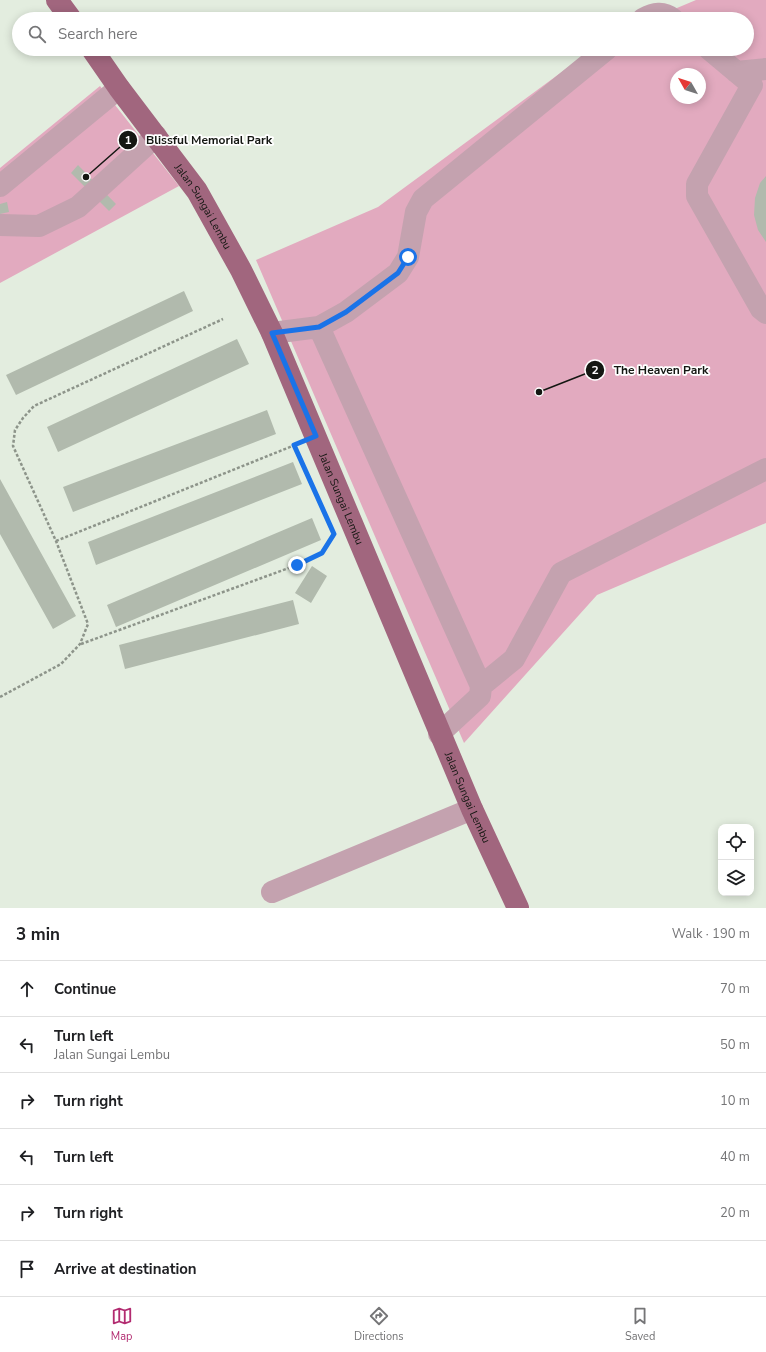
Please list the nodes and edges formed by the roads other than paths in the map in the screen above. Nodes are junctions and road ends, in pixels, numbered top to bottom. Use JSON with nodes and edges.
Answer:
{"nodes":[{"id":1,"x":57,"y":0,"type":"edge"},
{"id":2,"x":66,"y":12,"type":"edge"},
{"id":3,"x":97,"y":56,"type":"edge"},
{"id":4,"x":598,"y":56,"type":"edge"},
{"id":5,"x":719,"y":56,"type":"edge"},
{"id":6,"x":755,"y":80,"type":"edge"},
{"id":7,"x":119,"y":88,"type":"junction"},
{"id":8,"x":156,"y":136,"type":"junction"},
{"id":9,"x":0,"y":186,"type":"edge"},
{"id":10,"x":0,"y":225,"type":"edge"},
{"id":11,"x":766,"y":313,"type":"edge"},
{"id":12,"x":319,"y":327,"type":"junction"},
{"id":13,"x":272,"y":333,"type":"junction"},
{"id":14,"x":766,"y":470,"type":"edge"},
{"id":15,"x":481,"y":686,"type":"junction"},
{"id":16,"x":440,"y":734,"type":"junction"},
{"id":17,"x":472,"y":809,"type":"junction"},
{"id":18,"x":272,"y":892,"type":"dead end"},
{"id":19,"x":518,"y":908,"type":"edge"}],
"edges":[{"from":1,"to":2,"type":"main road"},
{"from":3,"to":7,"type":"main road","name":"Jalan Sungai Lembu"},
{"from":4,"to":12,"type":"lane"},
{"from":5,"to":6,"type":"lane"},
{"from":6,"to":11,"type":"lane"},
{"from":7,"to":8,"type":"main road","name":"Jalan Sungai Lembu"},
{"from":7,"to":9,"type":"lane"},
{"from":8,"to":10,"type":"lane"},
{"from":8,"to":13,"type":"main road","name":"Jalan Sungai Lembu"},
{"from":12,"to":13,"type":"lane"},
{"from":12,"to":15,"type":"lane"},
{"from":13,"to":16,"type":"main road","name":"Jalan Sungai Lembu"},
{"from":14,"to":15,"type":"lane"},
{"from":15,"to":16,"type":"lane"},
{"from":16,"to":17,"type":"main road","name":"Jalan Sungai Lembu"},
{"from":17,"to":18,"type":"lane"},
{"from":17,"to":19,"type":"main road","name":"Jalan Sungai Lembu"}]}
